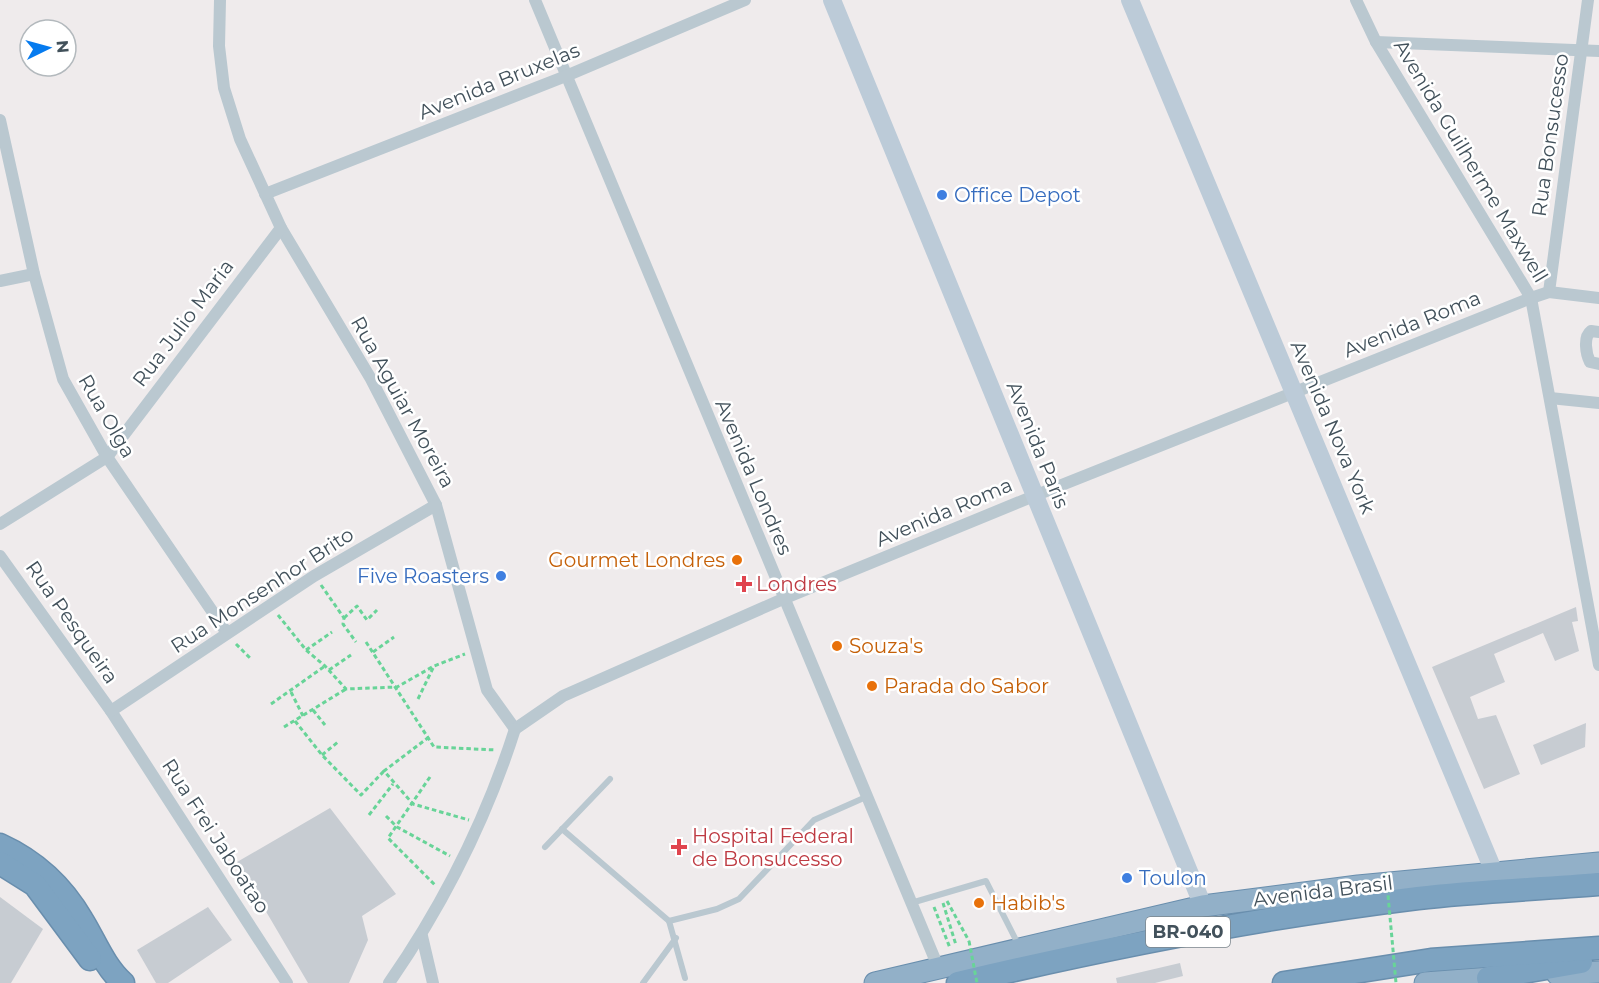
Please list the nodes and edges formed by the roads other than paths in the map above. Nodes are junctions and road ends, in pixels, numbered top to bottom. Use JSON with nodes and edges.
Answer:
{"nodes":[{"id":1,"x":220,"y":0,"type":"edge"},
{"id":2,"x":535,"y":0,"type":"edge"},
{"id":3,"x":745,"y":0,"type":"edge"},
{"id":4,"x":832,"y":0,"type":"edge"},
{"id":5,"x":1130,"y":0,"type":"edge"},
{"id":6,"x":1356,"y":0,"type":"edge"},
{"id":7,"x":1588,"y":0,"type":"edge"},
{"id":8,"x":1376,"y":42,"type":"junction"},
{"id":9,"x":1581,"y":50,"type":"junction"},
{"id":10,"x":1599,"y":51,"type":"edge"},
{"id":11,"x":566,"y":76,"type":"junction"},
{"id":12,"x":0,"y":120,"type":"edge"},
{"id":13,"x":265,"y":194,"type":"junction"},
{"id":14,"x":281,"y":228,"type":"junction"},
{"id":15,"x":34,"y":273,"type":"junction"},
{"id":16,"x":0,"y":281,"type":"edge"},
{"id":17,"x":1549,"y":292,"type":"junction"},
{"id":18,"x":1531,"y":298,"type":"junction"},
{"id":19,"x":1599,"y":298,"type":"edge"},
{"id":20,"x":1599,"y":332,"type":"edge"},
{"id":21,"x":1599,"y":364,"type":"edge"},
{"id":22,"x":1294,"y":393,"type":"junction"},
{"id":23,"x":1550,"y":398,"type":"junction"},
{"id":24,"x":1599,"y":404,"type":"edge"},
{"id":25,"x":107,"y":458,"type":"junction"},
{"id":26,"x":1034,"y":496,"type":"junction"},
{"id":27,"x":436,"y":505,"type":"junction"},
{"id":28,"x":0,"y":524,"type":"edge"},
{"id":29,"x":0,"y":556,"type":"edge"},
{"id":30,"x":783,"y":599,"type":"junction"},
{"id":31,"x":227,"y":633,"type":"junction"},
{"id":32,"x":1599,"y":665,"type":"edge"},
{"id":33,"x":111,"y":711,"type":"junction"},
{"id":34,"x":515,"y":729,"type":"junction"},
{"id":35,"x":610,"y":779,"type":"dead end"},
{"id":36,"x":866,"y":797,"type":"junction"},
{"id":37,"x":562,"y":829,"type":"junction"},
{"id":38,"x":0,"y":845,"type":"edge"},
{"id":39,"x":545,"y":847,"type":"dead end"},
{"id":40,"x":0,"y":863,"type":"edge"},
{"id":41,"x":1599,"y":863,"type":"edge"},
{"id":42,"x":1494,"y":872,"type":"junction"},
{"id":43,"x":1599,"y":884,"type":"edge"},
{"id":44,"x":1203,"y":906,"type":"junction"},
{"id":45,"x":913,"y":908,"type":"junction"},
{"id":46,"x":669,"y":921,"type":"junction"},
{"id":47,"x":422,"y":936,"type":"junction"},
{"id":48,"x":676,"y":938,"type":"junction"},
{"id":49,"x":1599,"y":948,"type":"edge"},
{"id":50,"x":1021,"y":950,"type":"junction"},
{"id":51,"x":1599,"y":959,"type":"edge"},
{"id":52,"x":939,"y":969,"type":"junction"},
{"id":53,"x":1599,"y":974,"type":"edge"},
{"id":54,"x":685,"y":978,"type":"dead end"},
{"id":55,"x":1523,"y":979,"type":"edge"},
{"id":56,"x":1486,"y":980,"type":"edge"},
{"id":57,"x":109,"y":983,"type":"edge"},
{"id":58,"x":123,"y":983,"type":"edge"},
{"id":59,"x":287,"y":983,"type":"edge"},
{"id":60,"x":389,"y":983,"type":"edge"},
{"id":61,"x":433,"y":983,"type":"edge"},
{"id":62,"x":643,"y":983,"type":"edge"},
{"id":63,"x":875,"y":983,"type":"edge"},
{"id":64,"x":958,"y":983,"type":"edge"},
{"id":65,"x":1284,"y":983,"type":"edge"},
{"id":66,"x":1425,"y":983,"type":"edge"},
{"id":67,"x":1592,"y":983,"type":"edge"}],
"edges":[{"from":1,"to":13,"type":"street","name":"Rua Aguiar Moreira"},
{"from":2,"to":11,"type":"street","name":"Avenida Londres"},
{"from":3,"to":11,"type":"street","name":"Avenida Bruxelas"},
{"from":4,"to":26,"type":"main road","name":"Avenida Paris"},
{"from":5,"to":22,"type":"main road","name":"Avenida Nova York"},
{"from":6,"to":8,"type":"street","name":"Avenida Guilherme Maxwell"},
{"from":7,"to":9,"type":"street","name":"Rua Bonsucesso"},
{"from":8,"to":9,"type":"street"},
{"from":8,"to":18,"type":"street","name":"Avenida Guilherme Maxwell"},
{"from":9,"to":10,"type":"street"},
{"from":9,"to":17,"type":"street","name":"Rua Bonsucesso"},
{"from":11,"to":13,"type":"street","name":"Avenida Bruxelas"},
{"from":11,"to":30,"type":"street","name":"Avenida Londres"},
{"from":12,"to":15,"type":"street","name":"Rua Olga"},
{"from":13,"to":14,"type":"street","name":"Rua Aguiar Moreira"},
{"from":14,"to":25,"type":"street","name":"Rua Julio Maria"},
{"from":14,"to":27,"type":"street","name":"Rua Aguiar Moreira"},
{"from":15,"to":16,"type":"street"},
{"from":15,"to":25,"type":"street","name":"Rua Olga"},
{"from":17,"to":18,"type":"street"},
{"from":17,"to":19,"type":"street"},
{"from":18,"to":22,"type":"street","name":"Avenida Roma"},
{"from":18,"to":23,"type":"street","name":"Avenida Guilherme Maxwell"},
{"from":20,"to":21,"type":"street"},
{"from":22,"to":26,"type":"street","name":"Avenida Roma"},
{"from":22,"to":42,"type":"main road","name":"Avenida Nova York"},
{"from":23,"to":24,"type":"street"},
{"from":23,"to":32,"type":"street","name":"Avenida Guilherme Maxwell"},
{"from":25,"to":28,"type":"street","name":"Rua Julio Maria"},
{"from":25,"to":31,"type":"street","name":"Rua Olga"},
{"from":26,"to":30,"type":"street","name":"Avenida Roma"},
{"from":26,"to":44,"type":"main road","name":"Avenida Paris"},
{"from":27,"to":31,"type":"street","name":"Rua Monsenhor Brito"},
{"from":27,"to":34,"type":"street","name":"Rua Aguiar Moreira"},
{"from":29,"to":33,"type":"street","name":"Rua Pesqueira"},
{"from":30,"to":34,"type":"street","name":"Avenida Roma"},
{"from":30,"to":36,"type":"street","name":"Avenida Londres"},
{"from":31,"to":33,"type":"street","name":"Rua Monsenhor Brito"},
{"from":33,"to":59,"type":"street","name":"Rua Frei Jaboatao"},
{"from":34,"to":47,"type":"street"},
{"from":35,"to":37,"type":"lane"},
{"from":36,"to":45,"type":"street","name":"Avenida Londres"},
{"from":36,"to":46,"type":"lane"},
{"from":37,"to":39,"type":"lane"},
{"from":37,"to":46,"type":"lane"},
{"from":38,"to":58,"type":"highway"},
{"from":40,"to":57,"type":"highway"},
{"from":41,"to":42,"type":"highway","name":"Avenida Brasil"},
{"from":42,"to":44,"type":"highway","name":"Avenida Brasil"},
{"from":43,"to":64,"type":"highway","name":"Avenida Brasil","number":"BR-040"},
{"from":44,"to":50,"type":"highway","name":"Avenida Brasil"},
{"from":45,"to":50,"type":"lane"},
{"from":45,"to":52,"type":"street","name":"Avenida Londres"},
{"from":46,"to":48,"type":"lane"},
{"from":47,"to":60,"type":"street"},
{"from":47,"to":61,"type":"street"},
{"from":48,"to":54,"type":"lane"},
{"from":48,"to":62,"type":"lane"},
{"from":49,"to":65,"type":"highway"},
{"from":50,"to":52,"type":"highway","name":"Avenida Brasil"},
{"from":51,"to":56,"type":"highway"},
{"from":52,"to":63,"type":"highway","name":"Avenida Brasil"},
{"from":53,"to":55,"type":"highway"},
{"from":53,"to":67,"type":"lane"},
{"from":55,"to":56,"type":"highway"},
{"from":56,"to":66,"type":"highway"}]}
